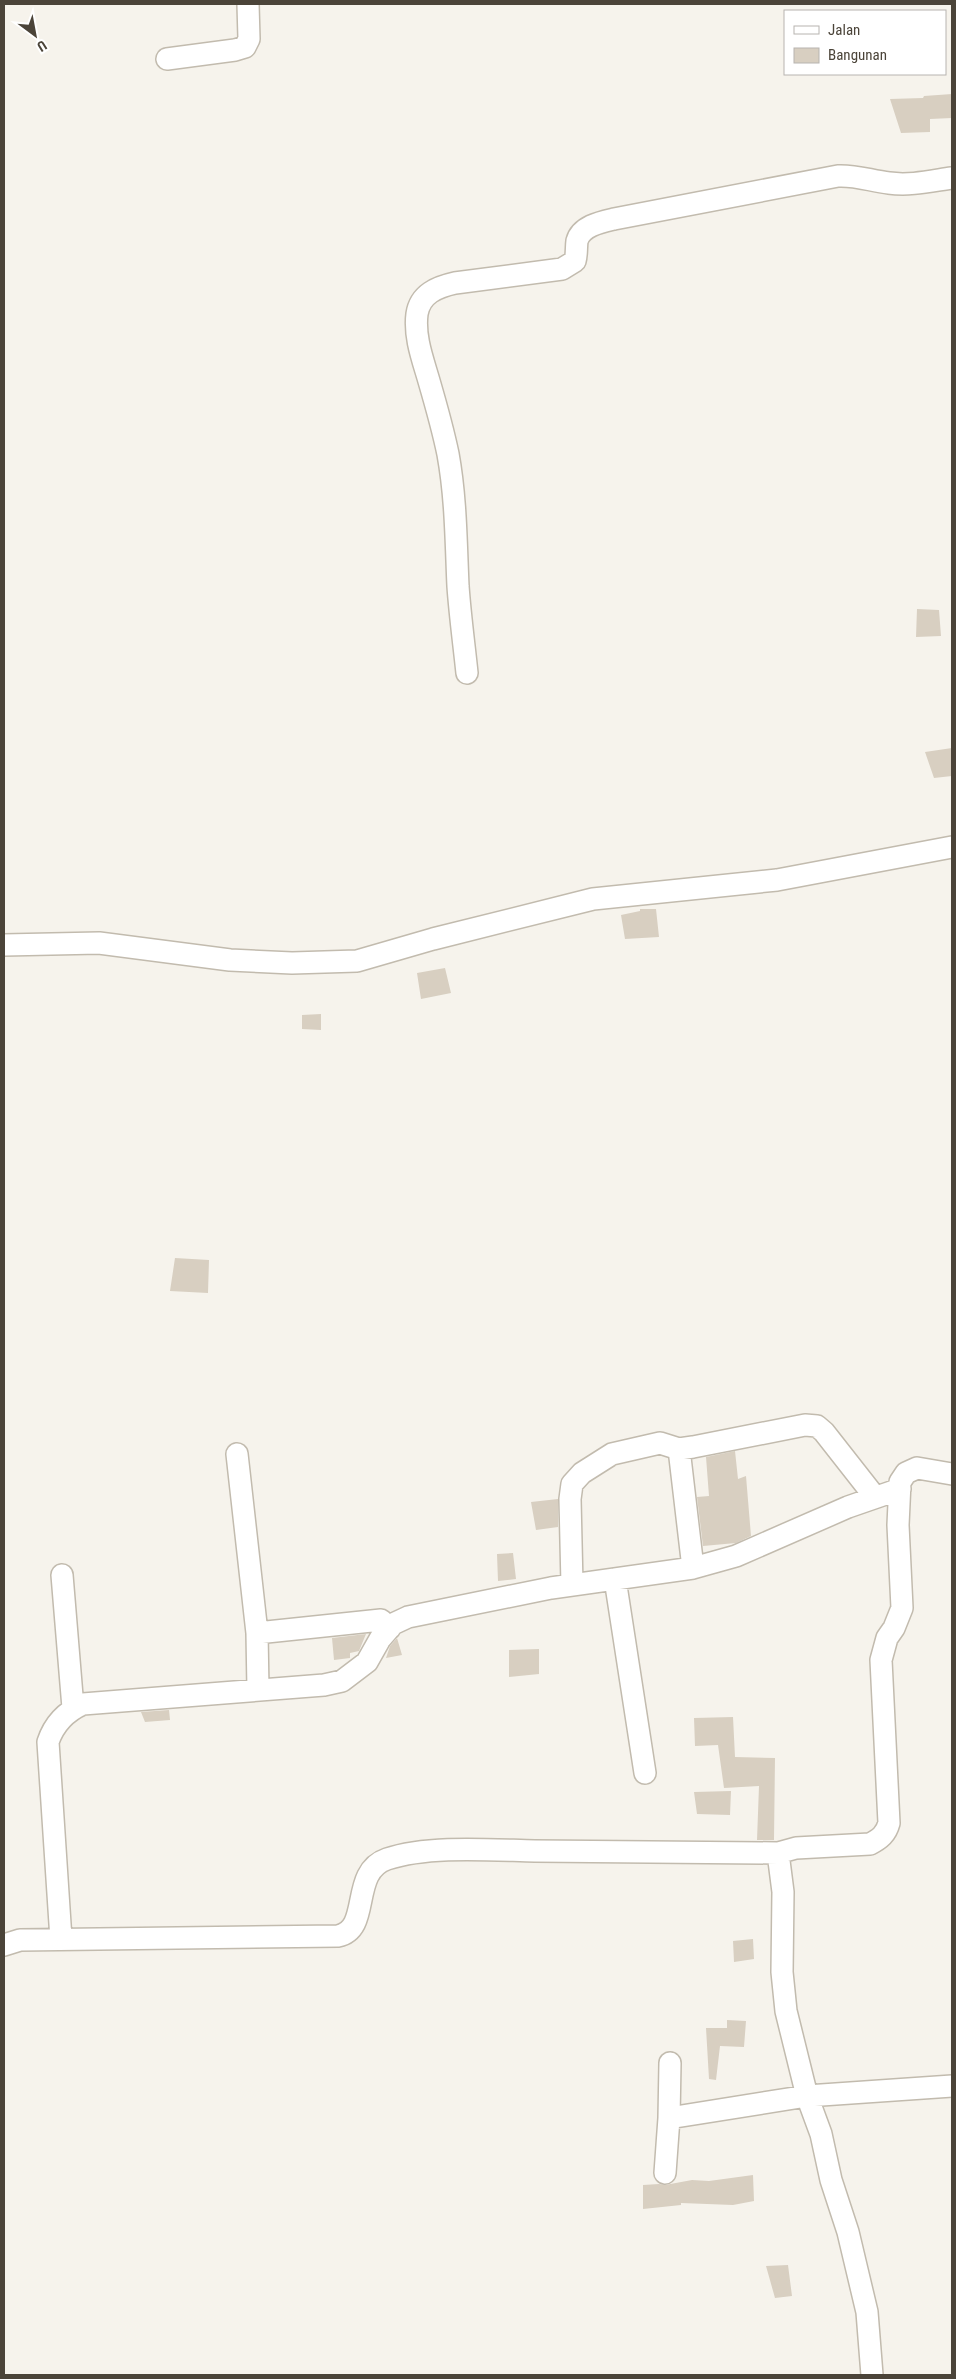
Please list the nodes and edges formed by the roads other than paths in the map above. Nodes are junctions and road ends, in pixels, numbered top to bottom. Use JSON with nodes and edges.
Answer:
{"nodes":[{"id":1,"x":248,"y":4,"type":"edge"},
{"id":2,"x":167,"y":59,"type":"dead end"},
{"id":3,"x":952,"y":178,"type":"edge"},
{"id":4,"x":467,"y":673,"type":"dead end"},
{"id":5,"x":952,"y":847,"type":"edge"},
{"id":6,"x":4,"y":946,"type":"edge"},
{"id":7,"x":679,"y":1449,"type":"junction"},
{"id":8,"x":237,"y":1454,"type":"dead end"},
{"id":9,"x":952,"y":1474,"type":"edge"},
{"id":10,"x":900,"y":1489,"type":"junction"},
{"id":11,"x":875,"y":1497,"type":"junction"},
{"id":12,"x":693,"y":1568,"type":"junction"},
{"id":13,"x":62,"y":1575,"type":"dead end"},
{"id":14,"x":615,"y":1579,"type":"junction"},
{"id":15,"x":572,"y":1585,"type":"junction"},
{"id":16,"x":390,"y":1628,"type":"junction"},
{"id":17,"x":257,"y":1633,"type":"junction"},
{"id":18,"x":258,"y":1690,"type":"junction"},
{"id":19,"x":73,"y":1708,"type":"junction"},
{"id":20,"x":644,"y":1773,"type":"dead end"},
{"id":21,"x":778,"y":1853,"type":"junction"},
{"id":22,"x":61,"y":1939,"type":"junction"},
{"id":23,"x":4,"y":1945,"type":"edge"},
{"id":24,"x":670,"y":2063,"type":"dead end"},
{"id":25,"x":952,"y":2086,"type":"edge"},
{"id":26,"x":807,"y":2096,"type":"junction"},
{"id":27,"x":669,"y":2118,"type":"junction"},
{"id":28,"x":665,"y":2173,"type":"dead end"},
{"id":29,"x":872,"y":2375,"type":"edge"}],
"edges":[{"from":1,"to":2,"type":"street"},
{"from":3,"to":4,"type":"street"},
{"from":5,"to":6,"type":"street"},
{"from":7,"to":11,"type":"street"},
{"from":7,"to":12,"type":"street"},
{"from":7,"to":15,"type":"street"},
{"from":8,"to":17,"type":"street"},
{"from":9,"to":10,"type":"street"},
{"from":10,"to":11,"type":"street"},
{"from":10,"to":21,"type":"street"},
{"from":11,"to":12,"type":"street"},
{"from":12,"to":14,"type":"street"},
{"from":13,"to":19,"type":"street"},
{"from":14,"to":15,"type":"street"},
{"from":14,"to":20,"type":"street"},
{"from":15,"to":16,"type":"street"},
{"from":16,"to":17,"type":"street"},
{"from":16,"to":18,"type":"street"},
{"from":17,"to":18,"type":"street"},
{"from":18,"to":19,"type":"street"},
{"from":19,"to":22,"type":"street"},
{"from":21,"to":22,"type":"street"},
{"from":21,"to":26,"type":"street"},
{"from":22,"to":23,"type":"street"},
{"from":24,"to":27,"type":"street"},
{"from":25,"to":26,"type":"street"},
{"from":26,"to":27,"type":"street"},
{"from":26,"to":29,"type":"street"},
{"from":27,"to":28,"type":"street"}]}
